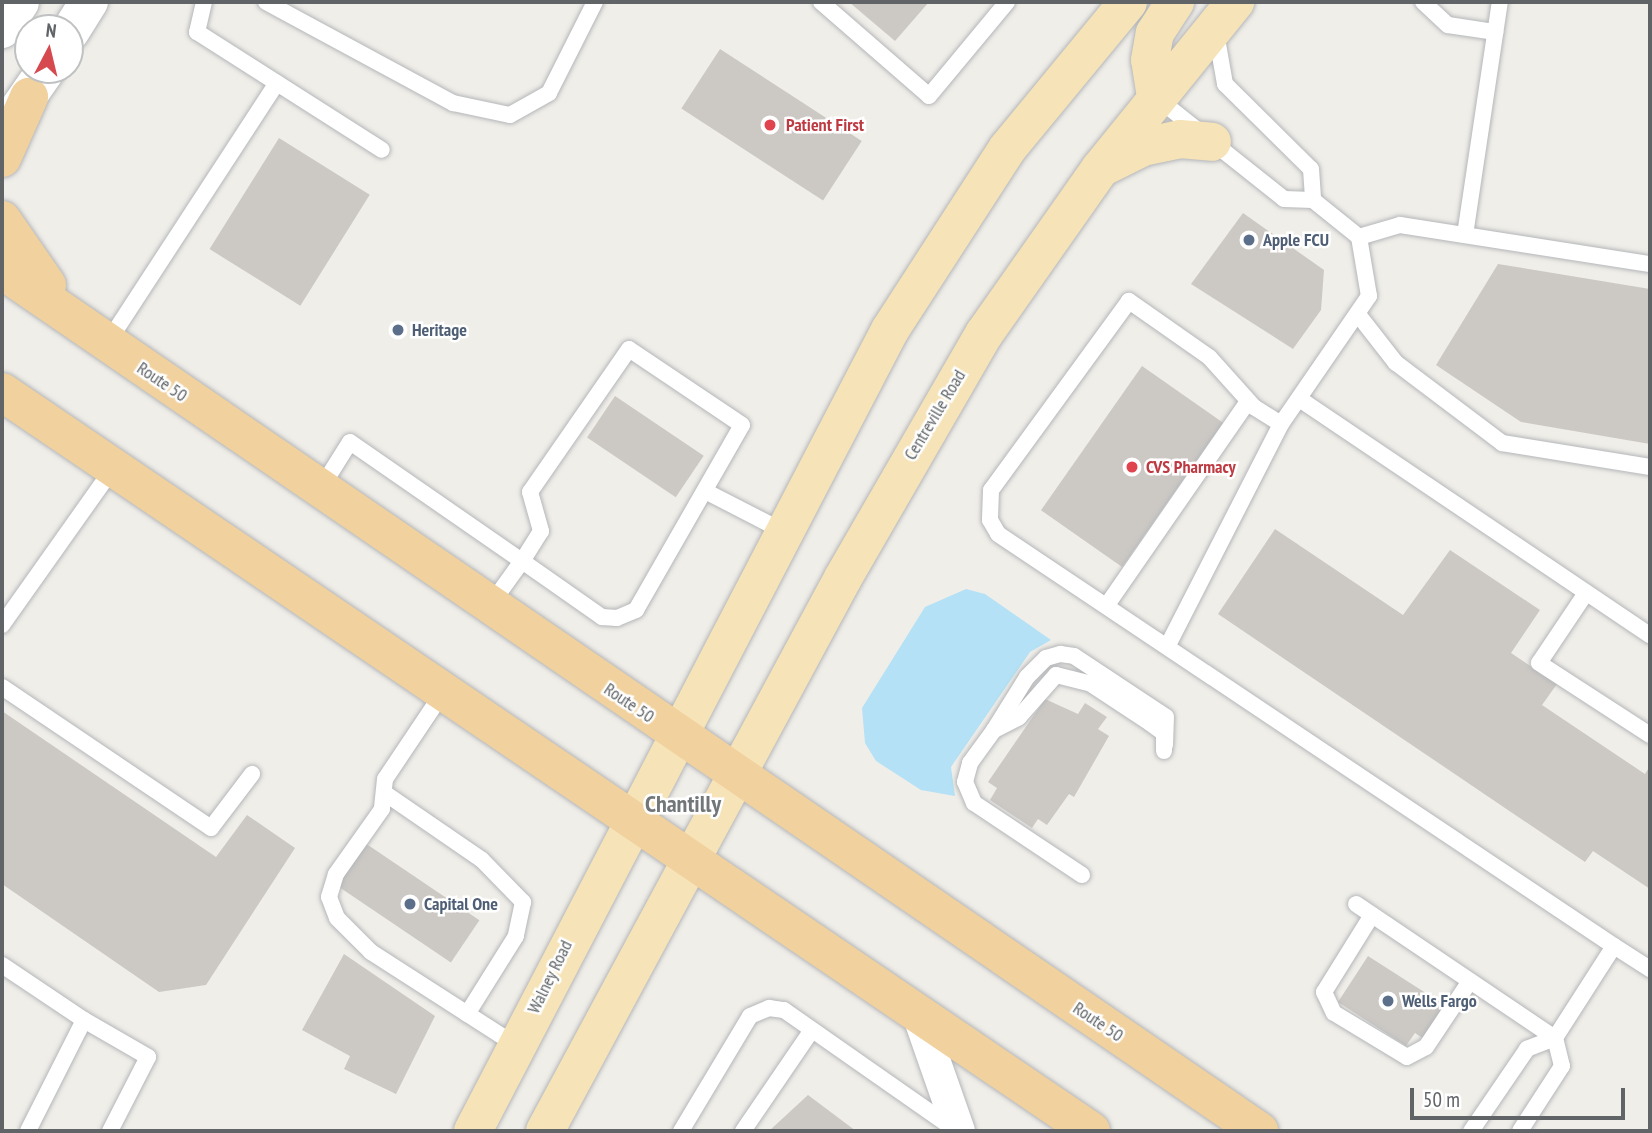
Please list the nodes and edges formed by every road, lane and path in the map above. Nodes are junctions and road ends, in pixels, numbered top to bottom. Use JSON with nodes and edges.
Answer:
{"nodes":[{"id":1,"x":20,"y":2,"type":"edge"},
{"id":2,"x":204,"y":2,"type":"edge"},
{"id":3,"x":266,"y":2,"type":"edge"},
{"id":4,"x":595,"y":2,"type":"edge"},
{"id":5,"x":821,"y":2,"type":"edge"},
{"id":6,"x":1007,"y":2,"type":"edge"},
{"id":7,"x":1128,"y":2,"type":"edge"},
{"id":8,"x":1175,"y":2,"type":"edge"},
{"id":9,"x":1423,"y":2,"type":"edge"},
{"id":10,"x":1500,"y":2,"type":"edge"},
{"id":11,"x":1226,"y":13,"type":"edge"},
{"id":12,"x":2,"y":29,"type":"edge"},
{"id":13,"x":1496,"y":32,"type":"junction"},
{"id":14,"x":277,"y":83,"type":"junction"},
{"id":15,"x":37,"y":84,"type":"edge"},
{"id":16,"x":1156,"y":97,"type":"junction"},
{"id":17,"x":2,"y":134,"type":"edge"},
{"id":18,"x":1212,"y":142,"type":"junction"},
{"id":19,"x":382,"y":150,"type":"dead end"},
{"id":20,"x":2,"y":158,"type":"edge"},
{"id":21,"x":1100,"y":169,"type":"junction"},
{"id":22,"x":1313,"y":200,"type":"junction"},
{"id":23,"x":2,"y":220,"type":"edge"},
{"id":24,"x":1465,"y":235,"type":"junction"},
{"id":25,"x":1359,"y":237,"type":"junction"},
{"id":26,"x":1650,"y":264,"type":"edge"},
{"id":27,"x":2,"y":270,"type":"edge"},
{"id":28,"x":1360,"y":317,"type":"junction"},
{"id":29,"x":97,"y":337,"type":"junction"},
{"id":30,"x":2,"y":392,"type":"edge"},
{"id":31,"x":1301,"y":400,"type":"junction"},
{"id":32,"x":1248,"y":401,"type":"junction"},
{"id":33,"x":1281,"y":425,"type":"junction"},
{"id":34,"x":1650,"y":467,"type":"edge"},
{"id":35,"x":113,"y":468,"type":"junction"},
{"id":36,"x":319,"y":490,"type":"junction"},
{"id":37,"x":705,"y":491,"type":"junction"},
{"id":38,"x":781,"y":530,"type":"junction"},
{"id":39,"x":522,"y":561,"type":"junction"},
{"id":40,"x":1586,"y":593,"type":"junction"},
{"id":41,"x":1107,"y":605,"type":"junction"},
{"id":42,"x":489,"y":607,"type":"junction"},
{"id":43,"x":2,"y":625,"type":"edge"},
{"id":44,"x":1650,"y":635,"type":"edge"},
{"id":45,"x":1168,"y":645,"type":"junction"},
{"id":46,"x":2,"y":687,"type":"edge"},
{"id":47,"x":442,"y":694,"type":"junction"},
{"id":48,"x":1650,"y":735,"type":"edge"},
{"id":49,"x":677,"y":736,"type":"junction"},
{"id":50,"x":1164,"y":751,"type":"dead end"},
{"id":51,"x":252,"y":774,"type":"dead end"},
{"id":52,"x":738,"y":776,"type":"junction"},
{"id":53,"x":386,"y":794,"type":"junction"},
{"id":54,"x":629,"y":823,"type":"junction"},
{"id":55,"x":689,"y":863,"type":"junction"},
{"id":56,"x":1082,"y":875,"type":"dead end"},
{"id":57,"x":1356,"y":904,"type":"dead end"},
{"id":58,"x":1372,"y":915,"type":"junction"},
{"id":59,"x":1614,"y":946,"type":"junction"},
{"id":60,"x":2,"y":965,"type":"edge"},
{"id":61,"x":1650,"y":969,"type":"edge"},
{"id":62,"x":1470,"y":981,"type":"junction"},
{"id":63,"x":467,"y":1014,"type":"junction"},
{"id":64,"x":918,"y":1014,"type":"junction"},
{"id":65,"x":84,"y":1020,"type":"junction"},
{"id":66,"x":812,"y":1030,"type":"junction"},
{"id":67,"x":1555,"y":1038,"type":"junction"},
{"id":68,"x":516,"y":1045,"type":"junction"},
{"id":69,"x":955,"y":1130,"type":"edge"},
{"id":70,"x":28,"y":1131,"type":"edge"},
{"id":71,"x":110,"y":1131,"type":"edge"},
{"id":72,"x":472,"y":1131,"type":"edge"},
{"id":73,"x":545,"y":1131,"type":"edge"},
{"id":74,"x":681,"y":1131,"type":"edge"},
{"id":75,"x":743,"y":1131,"type":"edge"},
{"id":76,"x":1091,"y":1131,"type":"edge"},
{"id":77,"x":1259,"y":1131,"type":"edge"},
{"id":78,"x":1471,"y":1131,"type":"edge"},
{"id":79,"x":1520,"y":1131,"type":"edge"}],
"edges":[{"from":1,"to":12,"type":"street"},
{"from":2,"to":14,"type":"lane"},
{"from":3,"to":4,"type":"lane"},
{"from":5,"to":6,"type":"lane"},
{"from":7,"to":38,"type":"main road"},
{"from":8,"to":16,"type":"main road"},
{"from":9,"to":13,"type":"lane"},
{"from":10,"to":13,"type":"lane"},
{"from":11,"to":16,"type":"main road","name":"Centreville Road"},
{"from":11,"to":22,"type":"lane"},
{"from":13,"to":24,"type":"lane"},
{"from":14,"to":19,"type":"lane"},
{"from":14,"to":29,"type":"lane"},
{"from":15,"to":17,"type":"street"},
{"from":15,"to":20,"type":"highway"},
{"from":16,"to":18,"type":"lane"},
{"from":16,"to":21,"type":"main road","name":"Centreville Road"},
{"from":18,"to":21,"type":"main road"},
{"from":18,"to":22,"type":"lane"},
{"from":21,"to":52,"type":"main road","name":"Centreville Road"},
{"from":22,"to":25,"type":"lane"},
{"from":23,"to":29,"type":"highway"},
{"from":24,"to":25,"type":"lane"},
{"from":24,"to":26,"type":"lane"},
{"from":25,"to":28,"type":"lane"},
{"from":27,"to":29,"type":"highway","name":"Route 50"},
{"from":28,"to":31,"type":"lane"},
{"from":28,"to":34,"type":"lane"},
{"from":29,"to":36,"type":"highway","name":"Route 50"},
{"from":30,"to":35,"type":"highway"},
{"from":31,"to":33,"type":"lane"},
{"from":31,"to":40,"type":"lane"},
{"from":32,"to":33,"type":"lane"},
{"from":32,"to":41,"type":"lane"},
{"from":32,"to":41,"type":"lane"},
{"from":33,"to":45,"type":"lane"},
{"from":35,"to":43,"type":"lane"},
{"from":35,"to":47,"type":"highway"},
{"from":36,"to":39,"type":"lane"},
{"from":36,"to":42,"type":"highway","name":"Route 50"},
{"from":37,"to":38,"type":"lane"},
{"from":37,"to":39,"type":"lane"},
{"from":37,"to":39,"type":"lane"},
{"from":38,"to":49,"type":"main road"},
{"from":39,"to":42,"type":"lane"},
{"from":40,"to":44,"type":"lane"},
{"from":40,"to":48,"type":"lane"},
{"from":41,"to":45,"type":"lane"},
{"from":42,"to":49,"type":"highway","name":"Route 50"},
{"from":45,"to":59,"type":"lane"},
{"from":46,"to":51,"type":"lane"},
{"from":47,"to":53,"type":"lane"},
{"from":47,"to":54,"type":"highway"},
{"from":49,"to":52,"type":"highway","name":"Route 50"},
{"from":49,"to":54,"type":"main road"},
{"from":50,"to":56,"type":"lane"},
{"from":52,"to":55,"type":"main road","name":"Centreville Road"},
{"from":52,"to":77,"type":"highway","name":"Route 50"},
{"from":53,"to":63,"type":"lane"},
{"from":53,"to":63,"type":"lane"},
{"from":54,"to":55,"type":"highway"},
{"from":54,"to":68,"type":"main road","name":"Walney Road"},
{"from":55,"to":64,"type":"highway"},
{"from":55,"to":73,"type":"main road"},
{"from":57,"to":58,"type":"lane"},
{"from":58,"to":62,"type":"lane"},
{"from":58,"to":62,"type":"lane"},
{"from":59,"to":61,"type":"lane"},
{"from":59,"to":67,"type":"lane"},
{"from":60,"to":65,"type":"lane"},
{"from":62,"to":67,"type":"lane"},
{"from":63,"to":68,"type":"lane"},
{"from":64,"to":69,"type":"street"},
{"from":64,"to":76,"type":"highway"},
{"from":65,"to":70,"type":"lane"},
{"from":65,"to":71,"type":"lane"},
{"from":66,"to":69,"type":"lane"},
{"from":66,"to":74,"type":"lane"},
{"from":66,"to":75,"type":"lane"},
{"from":67,"to":78,"type":"lane"},
{"from":67,"to":79,"type":"lane"},
{"from":68,"to":72,"type":"main road","name":"Walney Road"}]}
